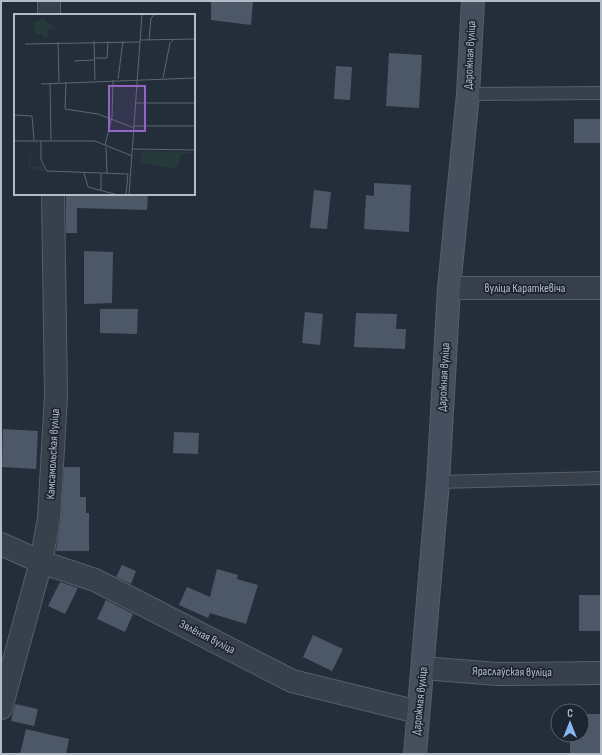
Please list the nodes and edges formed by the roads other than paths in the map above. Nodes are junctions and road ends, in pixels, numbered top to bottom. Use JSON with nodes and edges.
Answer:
{"nodes":[{"id":1,"x":48,"y":1,"type":"edge"},
{"id":2,"x":473,"y":1,"type":"edge"},
{"id":3,"x":49,"y":14,"type":"edge"},
{"id":4,"x":601,"y":93,"type":"edge"},
{"id":5,"x":468,"y":94,"type":"junction"},
{"id":6,"x":53,"y":195,"type":"edge"},
{"id":7,"x":449,"y":288,"type":"junction"},
{"id":8,"x":601,"y":288,"type":"edge"},
{"id":9,"x":601,"y":478,"type":"edge"},
{"id":10,"x":438,"y":482,"type":"junction"},
{"id":11,"x":1,"y":544,"type":"edge"},
{"id":12,"x":41,"y":562,"type":"junction"},
{"id":13,"x":423,"y":668,"type":"junction"},
{"id":14,"x":601,"y":673,"type":"edge"},
{"id":15,"x":1,"y":708,"type":"edge"},
{"id":16,"x":418,"y":712,"type":"junction"},
{"id":17,"x":415,"y":754,"type":"edge"}],
"edges":[{"from":1,"to":3,"type":"street"},
{"from":2,"to":5,"type":"main road","name":"Дарожная вуліца"},
{"from":4,"to":5,"type":"lane"},
{"from":5,"to":7,"type":"main road","name":"Дарожная вуліца"},
{"from":6,"to":12,"type":"street","name":"Камсамольская вуліца"},
{"from":7,"to":8,"type":"street","name":"вуліца Караткевіча"},
{"from":7,"to":10,"type":"main road","name":"Дарожная вуліца"},
{"from":9,"to":10,"type":"lane"},
{"from":10,"to":13,"type":"main road","name":"Дарожная вуліца"},
{"from":11,"to":12,"type":"street","name":"Зялёная вуліца"},
{"from":12,"to":15,"type":"street","name":"Камсамольская вуліца"},
{"from":12,"to":16,"type":"street","name":"Зялёная вуліца"},
{"from":13,"to":14,"type":"street","name":"Яраслаўская вуліца"},
{"from":13,"to":16,"type":"main road","name":"Дарожная вуліца"},
{"from":16,"to":17,"type":"main road","name":"Дарожная вуліца"}]}
